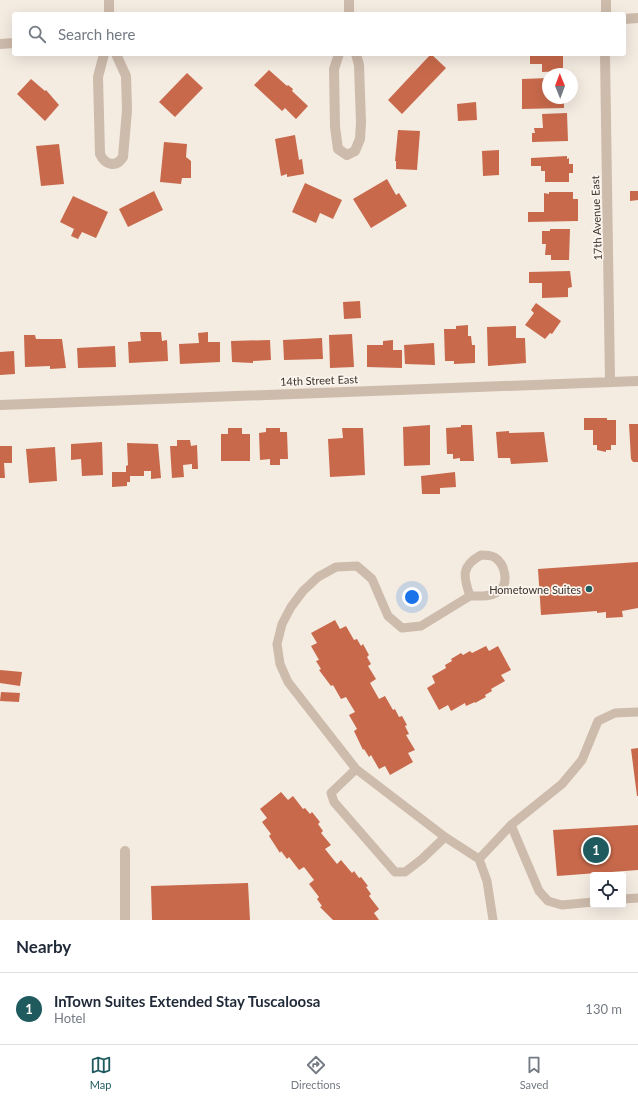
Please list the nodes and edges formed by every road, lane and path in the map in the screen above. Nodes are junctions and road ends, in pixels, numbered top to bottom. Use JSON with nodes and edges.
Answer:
{"nodes":[{"id":1,"x":109,"y":0,"type":"edge"},
{"id":2,"x":349,"y":0,"type":"edge"},
{"id":3,"x":606,"y":0,"type":"edge"},
{"id":4,"x":109,"y":12,"type":"edge"},
{"id":5,"x":349,"y":12,"type":"edge"},
{"id":6,"x":606,"y":12,"type":"edge"},
{"id":7,"x":638,"y":18,"type":"edge"},
{"id":8,"x":626,"y":19,"type":"edge"},
{"id":9,"x":12,"y":43,"type":"edge"},
{"id":10,"x":0,"y":44,"type":"edge"},
{"id":11,"x":103,"y":56,"type":"edge"},
{"id":12,"x":117,"y":56,"type":"edge"},
{"id":13,"x":339,"y":56,"type":"edge"},
{"id":14,"x":357,"y":56,"type":"edge"},
{"id":15,"x":605,"y":56,"type":"edge"},
{"id":16,"x":610,"y":381,"type":"junction"},
{"id":17,"x":638,"y":381,"type":"edge"},
{"id":18,"x":0,"y":405,"type":"edge"},
{"id":19,"x":470,"y":596,"type":"junction"},
{"id":20,"x":638,"y":712,"type":"edge"},
{"id":21,"x":356,"y":769,"type":"junction"},
{"id":22,"x":511,"y":825,"type":"junction"},
{"id":23,"x":444,"y":837,"type":"junction"},
{"id":24,"x":125,"y":851,"type":"dead end"},
{"id":25,"x":478,"y":859,"type":"junction"},
{"id":26,"x":638,"y":898,"type":"edge"},
{"id":27,"x":626,"y":899,"type":"edge"},
{"id":28,"x":590,"y":902,"type":"edge"},
{"id":29,"x":125,"y":920,"type":"edge"},
{"id":30,"x":493,"y":920,"type":"edge"}],
"edges":[{"from":1,"to":4,"type":"street"},
{"from":2,"to":5,"type":"street"},
{"from":3,"to":6,"type":"street"},
{"from":7,"to":8,"type":"street"},
{"from":9,"to":10,"type":"street"},
{"from":11,"to":12,"type":"street"},
{"from":13,"to":14,"type":"street"},
{"from":15,"to":16,"type":"street","name":"17th Avenue East"},
{"from":16,"to":17,"type":"street","name":"14th Street East"},
{"from":16,"to":18,"type":"street","name":"14th Street East"},
{"from":19,"to":19,"type":"lane"},
{"from":19,"to":21,"type":"lane"},
{"from":20,"to":22,"type":"lane"},
{"from":21,"to":23,"type":"lane"},
{"from":21,"to":23,"type":"lane"},
{"from":22,"to":25,"type":"lane"},
{"from":22,"to":28,"type":"lane"},
{"from":23,"to":25,"type":"lane"},
{"from":24,"to":29,"type":"street"},
{"from":25,"to":30,"type":"lane"},
{"from":26,"to":27,"type":"lane"}]}
